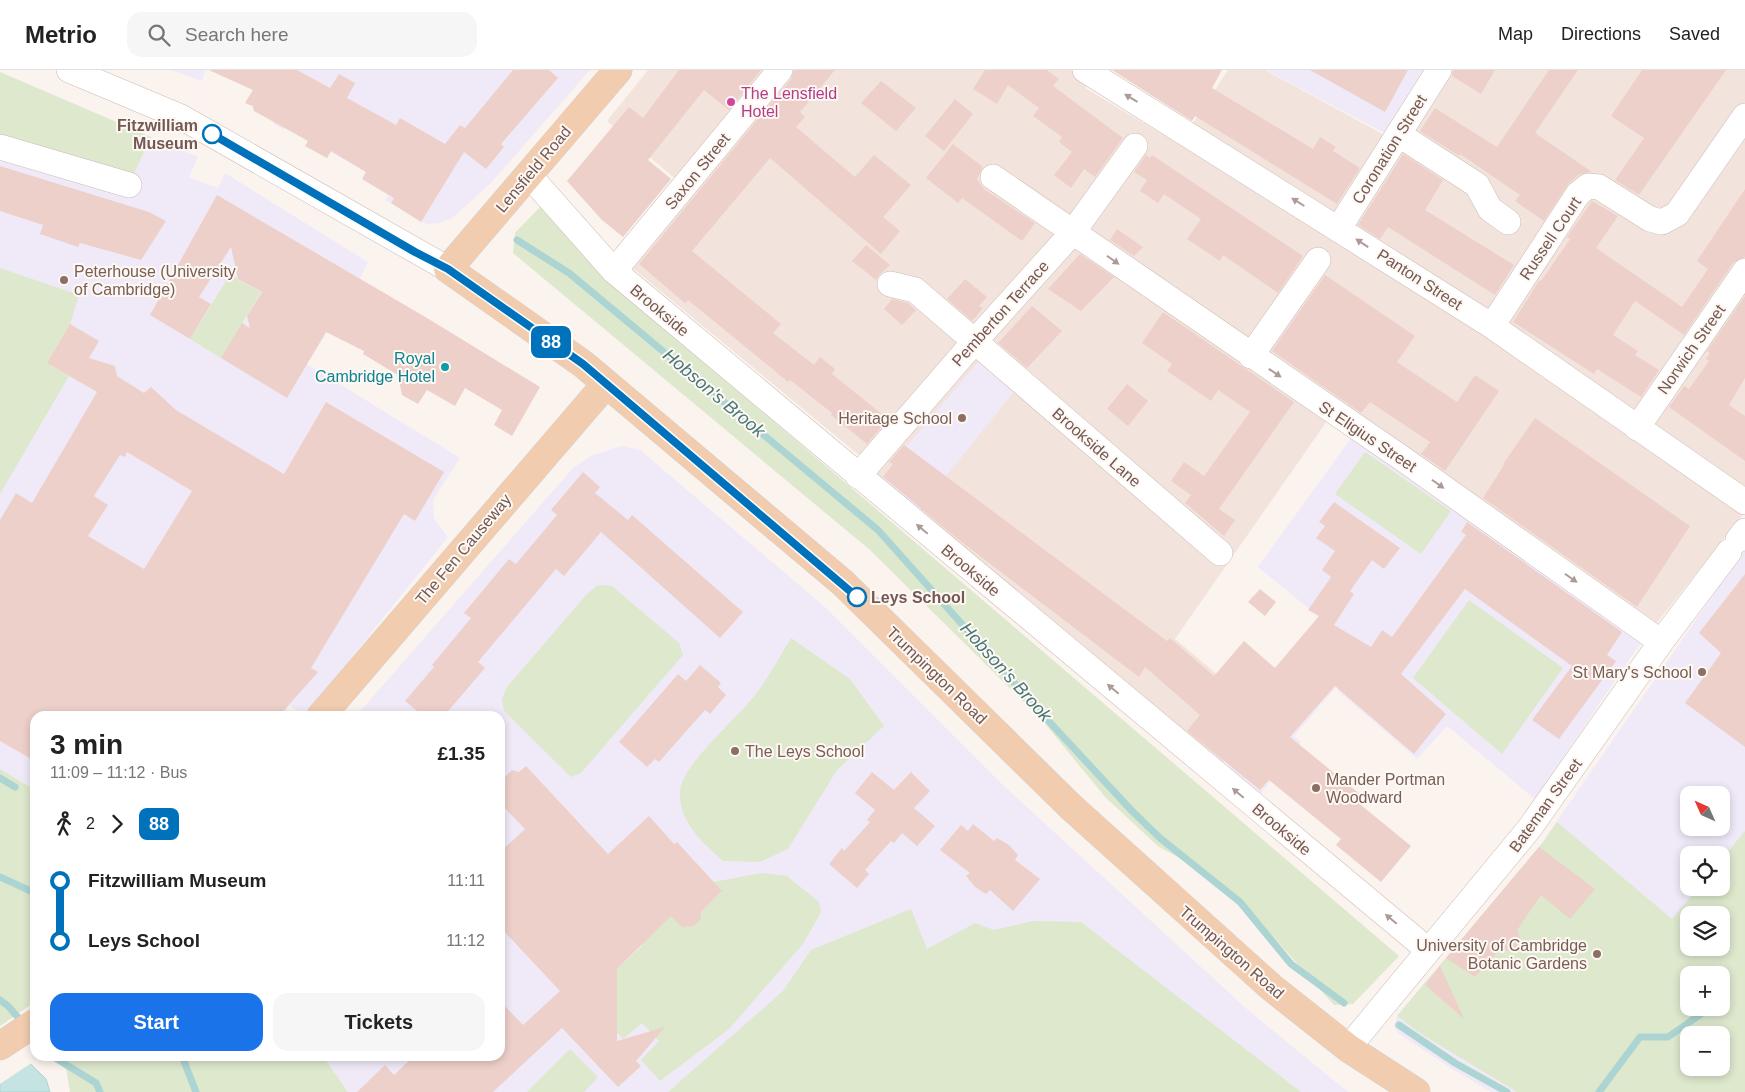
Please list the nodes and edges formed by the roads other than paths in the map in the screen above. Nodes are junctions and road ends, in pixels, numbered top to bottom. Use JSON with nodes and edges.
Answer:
{"nodes":[{"id":1,"x":69,"y":70,"type":"edge"},
{"id":2,"x":618,"y":70,"type":"edge"},
{"id":3,"x":780,"y":70,"type":"edge"},
{"id":4,"x":1439,"y":70,"type":"edge"},
{"id":5,"x":1100,"y":74,"type":"edge"},
{"id":6,"x":1745,"y":116,"type":"edge"},
{"id":7,"x":1398,"y":134,"type":"junction"},
{"id":8,"x":0,"y":146,"type":"edge"},
{"id":9,"x":1135,"y":146,"type":"dead end"},
{"id":10,"x":528,"y":174,"type":"junction"},
{"id":11,"x":993,"y":178,"type":"dead end"},
{"id":12,"x":128,"y":185,"type":"dead end"},
{"id":13,"x":1508,"y":222,"type":"dead end"},
{"id":14,"x":1339,"y":228,"type":"junction"},
{"id":15,"x":1073,"y":232,"type":"junction"},
{"id":16,"x":1318,"y":260,"type":"dead end"},
{"id":17,"x":448,"y":269,"type":"junction"},
{"id":18,"x":614,"y":271,"type":"junction"},
{"id":19,"x":1745,"y":271,"type":"edge"},
{"id":20,"x":890,"y":284,"type":"dead end"},
{"id":21,"x":1492,"y":326,"type":"junction"},
{"id":22,"x":974,"y":341,"type":"junction"},
{"id":23,"x":1251,"y":356,"type":"junction"},
{"id":24,"x":606,"y":384,"type":"junction"},
{"id":25,"x":1637,"y":428,"type":"junction"},
{"id":26,"x":858,"y":476,"type":"junction"},
{"id":27,"x":1745,"y":502,"type":"edge"},
{"id":28,"x":1738,"y":541,"type":"edge"},
{"id":29,"x":1220,"y":553,"type":"dead end"},
{"id":30,"x":1661,"y":642,"type":"junction"},
{"id":31,"x":325,"y":711,"type":"edge"},
{"id":32,"x":1428,"y":950,"type":"junction"},
{"id":33,"x":30,"y":1026,"type":"edge"},
{"id":34,"x":0,"y":1046,"type":"edge"},
{"id":35,"x":1348,"y":1048,"type":"junction"},
{"id":36,"x":1416,"y":1092,"type":"edge"}],
"edges":[{"from":1,"to":17,"type":"street"},
{"from":2,"to":10,"type":"main road","name":"Lensfield Road"},
{"from":3,"to":18,"type":"street","name":"Saxon Street"},
{"from":4,"to":7,"type":"street","name":"Coronation Street"},
{"from":14,"to":5,"type":"street","name":"Panton Street","one_way":true},
{"from":6,"to":21,"type":"street","name":"Russell Court"},
{"from":7,"to":13,"type":"street"},
{"from":7,"to":14,"type":"street","name":"Coronation Street"},
{"from":8,"to":12,"type":"street"},
{"from":9,"to":15,"type":"street","name":"Pemberton Terrace"},
{"from":10,"to":17,"type":"main road","name":"Lensfield Road"},
{"from":10,"to":18,"type":"street","name":"Brookside"},
{"from":11,"to":15,"type":"street","name":"St Eligius Street"},
{"from":21,"to":14,"type":"street","name":"Panton Street","one_way":true},
{"from":15,"to":22,"type":"street","name":"Pemberton Terrace"},
{"from":15,"to":23,"type":"street","name":"St Eligius Street","one_way":true},
{"from":16,"to":23,"type":"street"},
{"from":17,"to":24,"type":"main road","name":"Trumpington Road"},
{"from":18,"to":26,"type":"street","name":"Brookside"},
{"from":19,"to":25,"type":"street","name":"Norwich Street"},
{"from":20,"to":22,"type":"street","name":"Brookside Lane"},
{"from":21,"to":25,"type":"street","name":"Panton Street"},
{"from":22,"to":26,"type":"street","name":"Pemberton Terrace"},
{"from":22,"to":29,"type":"street","name":"Brookside Lane"},
{"from":23,"to":30,"type":"street","name":"St Eligius Street","one_way":true},
{"from":24,"to":31,"type":"main road","name":"The Fen Causeway"},
{"from":24,"to":35,"type":"main road","name":"Trumpington Road"},
{"from":25,"to":27,"type":"street","name":"Panton Street"},
{"from":32,"to":26,"type":"street","name":"Brookside","one_way":true},
{"from":28,"to":30,"type":"street","name":"Bateman Street"},
{"from":30,"to":32,"type":"street","name":"Bateman Street"},
{"from":32,"to":35,"type":"street","name":"Bateman Street"},
{"from":33,"to":34,"type":"main road"},
{"from":35,"to":36,"type":"main road","name":"Trumpington Road"}]}
